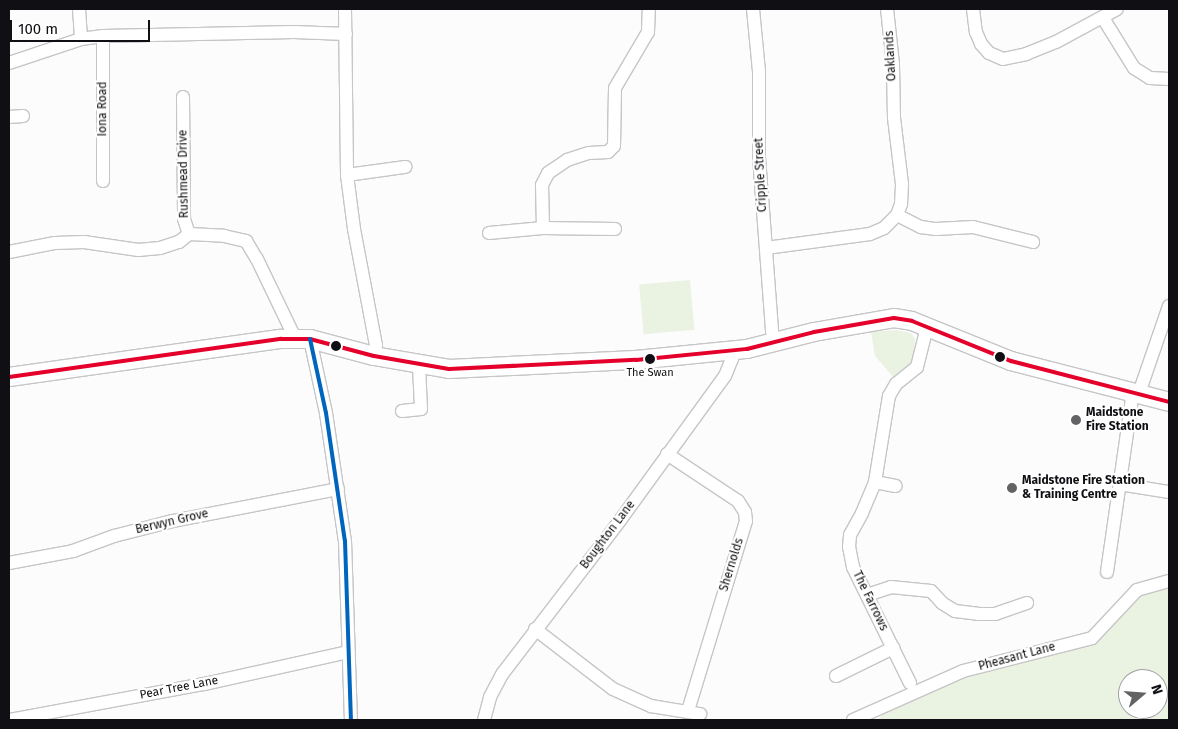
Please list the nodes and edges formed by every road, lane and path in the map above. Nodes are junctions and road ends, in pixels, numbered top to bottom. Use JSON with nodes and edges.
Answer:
{"nodes":[{"id":1,"x":79,"y":9,"type":"edge"},
{"id":2,"x":345,"y":9,"type":"edge"},
{"id":3,"x":649,"y":9,"type":"edge"},
{"id":4,"x":753,"y":9,"type":"edge"},
{"id":5,"x":973,"y":9,"type":"edge"},
{"id":6,"x":1117,"y":9,"type":"edge"},
{"id":7,"x":885,"y":18,"type":"edge"},
{"id":8,"x":1103,"y":18,"type":"junction"},
{"id":9,"x":346,"y":34,"type":"junction"},
{"id":10,"x":103,"y":36,"type":"junction"},
{"id":11,"x":81,"y":39,"type":"junction"},
{"id":12,"x":9,"y":63,"type":"edge"},
{"id":13,"x":1169,"y":80,"type":"edge"},
{"id":14,"x":182,"y":97,"type":"dead end"},
{"id":15,"x":9,"y":116,"type":"edge"},
{"id":16,"x":23,"y":116,"type":"dead end"},
{"id":17,"x":405,"y":167,"type":"dead end"},
{"id":18,"x":347,"y":175,"type":"junction"},
{"id":19,"x":103,"y":181,"type":"dead end"},
{"id":20,"x":897,"y":215,"type":"junction"},
{"id":21,"x":543,"y":228,"type":"junction"},
{"id":22,"x":615,"y":229,"type":"dead end"},
{"id":23,"x":489,"y":233,"type":"dead end"},
{"id":24,"x":190,"y":234,"type":"junction"},
{"id":25,"x":1033,"y":242,"type":"dead end"},
{"id":26,"x":766,"y":248,"type":"junction"},
{"id":27,"x":9,"y":252,"type":"edge"},
{"id":28,"x":1169,"y":306,"type":"edge"},
{"id":29,"x":927,"y":327,"type":"junction"},
{"id":30,"x":302,"y":339,"type":"junction"},
{"id":31,"x":773,"y":342,"type":"junction"},
{"id":32,"x":733,"y":351,"type":"junction"},
{"id":33,"x":374,"y":356,"type":"junction"},
{"id":34,"x":419,"y":365,"type":"junction"},
{"id":35,"x":9,"y":377,"type":"edge"},
{"id":36,"x":1136,"y":392,"type":"junction"},
{"id":37,"x":1169,"y":402,"type":"edge"},
{"id":38,"x":402,"y":410,"type":"dead end"},
{"id":39,"x":667,"y":454,"type":"junction"},
{"id":40,"x":875,"y":482,"type":"junction"},
{"id":41,"x":1119,"y":484,"type":"junction"},
{"id":42,"x":896,"y":486,"type":"dead end"},
{"id":43,"x":338,"y":489,"type":"junction"},
{"id":44,"x":1169,"y":492,"type":"edge"},
{"id":45,"x":9,"y":563,"type":"edge"},
{"id":46,"x":1107,"y":572,"type":"dead end"},
{"id":47,"x":1169,"y":581,"type":"edge"},
{"id":48,"x":867,"y":595,"type":"junction"},
{"id":49,"x":1027,"y":602,"type":"dead end"},
{"id":50,"x":535,"y":629,"type":"junction"},
{"id":51,"x":893,"y":648,"type":"junction"},
{"id":52,"x":348,"y":652,"type":"junction"},
{"id":53,"x":836,"y":676,"type":"dead end"},
{"id":54,"x":910,"y":683,"type":"dead end"},
{"id":55,"x":72,"y":715,"type":"edge"},
{"id":56,"x":9,"y":720,"type":"edge"},
{"id":57,"x":351,"y":720,"type":"edge"},
{"id":58,"x":484,"y":720,"type":"edge"},
{"id":59,"x":853,"y":720,"type":"edge"}],
"edges":[{"from":1,"to":11,"type":"street"},
{"from":2,"to":9,"type":"street"},
{"from":3,"to":21,"type":"street"},
{"from":4,"to":26,"type":"street","name":"Cripple Street"},
{"from":5,"to":8,"type":"street"},
{"from":6,"to":8,"type":"street"},
{"from":7,"to":20,"type":"street","name":"Oaklands"},
{"from":8,"to":13,"type":"street"},
{"from":9,"to":10,"type":"street"},
{"from":9,"to":18,"type":"street"},
{"from":10,"to":11,"type":"street"},
{"from":10,"to":19,"type":"street","name":"Iona Road"},
{"from":11,"to":12,"type":"street"},
{"from":14,"to":24,"type":"street","name":"Rushmead Drive"},
{"from":15,"to":16,"type":"street"},
{"from":17,"to":18,"type":"street"},
{"from":18,"to":33,"type":"street"},
{"from":20,"to":25,"type":"street"},
{"from":20,"to":26,"type":"street"},
{"from":21,"to":22,"type":"street"},
{"from":21,"to":23,"type":"street"},
{"from":24,"to":27,"type":"street"},
{"from":24,"to":30,"type":"street","name":"Rushmead Drive"},
{"from":26,"to":31,"type":"street","name":"Cripple Street"},
{"from":28,"to":36,"type":"street"},
{"from":29,"to":31,"type":"highway"},
{"from":29,"to":36,"type":"highway"},
{"from":29,"to":40,"type":"street","name":"The Farrows"},
{"from":30,"to":33,"type":"highway"},
{"from":30,"to":35,"type":"highway"},
{"from":30,"to":43,"type":"street"},
{"from":31,"to":32,"type":"highway"},
{"from":32,"to":34,"type":"highway"},
{"from":32,"to":39,"type":"street","name":"Boughton Lane"},
{"from":33,"to":34,"type":"highway"},
{"from":34,"to":38,"type":"street"},
{"from":36,"to":37,"type":"highway"},
{"from":36,"to":41,"type":"street"},
{"from":39,"to":50,"type":"street","name":"Boughton Lane"},
{"from":39,"to":50,"type":"street","name":"Shernolds"},
{"from":40,"to":42,"type":"street"},
{"from":40,"to":48,"type":"street","name":"The Farrows"},
{"from":41,"to":44,"type":"street"},
{"from":41,"to":46,"type":"street"},
{"from":43,"to":45,"type":"street","name":"Berwyn Grove"},
{"from":43,"to":52,"type":"street"},
{"from":47,"to":59,"type":"street","name":"Pheasant Lane"},
{"from":48,"to":49,"type":"street"},
{"from":48,"to":51,"type":"street","name":"The Farrows"},
{"from":50,"to":58,"type":"street","name":"Boughton Lane"},
{"from":51,"to":53,"type":"street"},
{"from":51,"to":54,"type":"street","name":"The Farrows"},
{"from":52,"to":55,"type":"street","name":"Pear Tree Lane"},
{"from":52,"to":57,"type":"street"},
{"from":55,"to":56,"type":"street","name":"Pear Tree Lane"}]}
